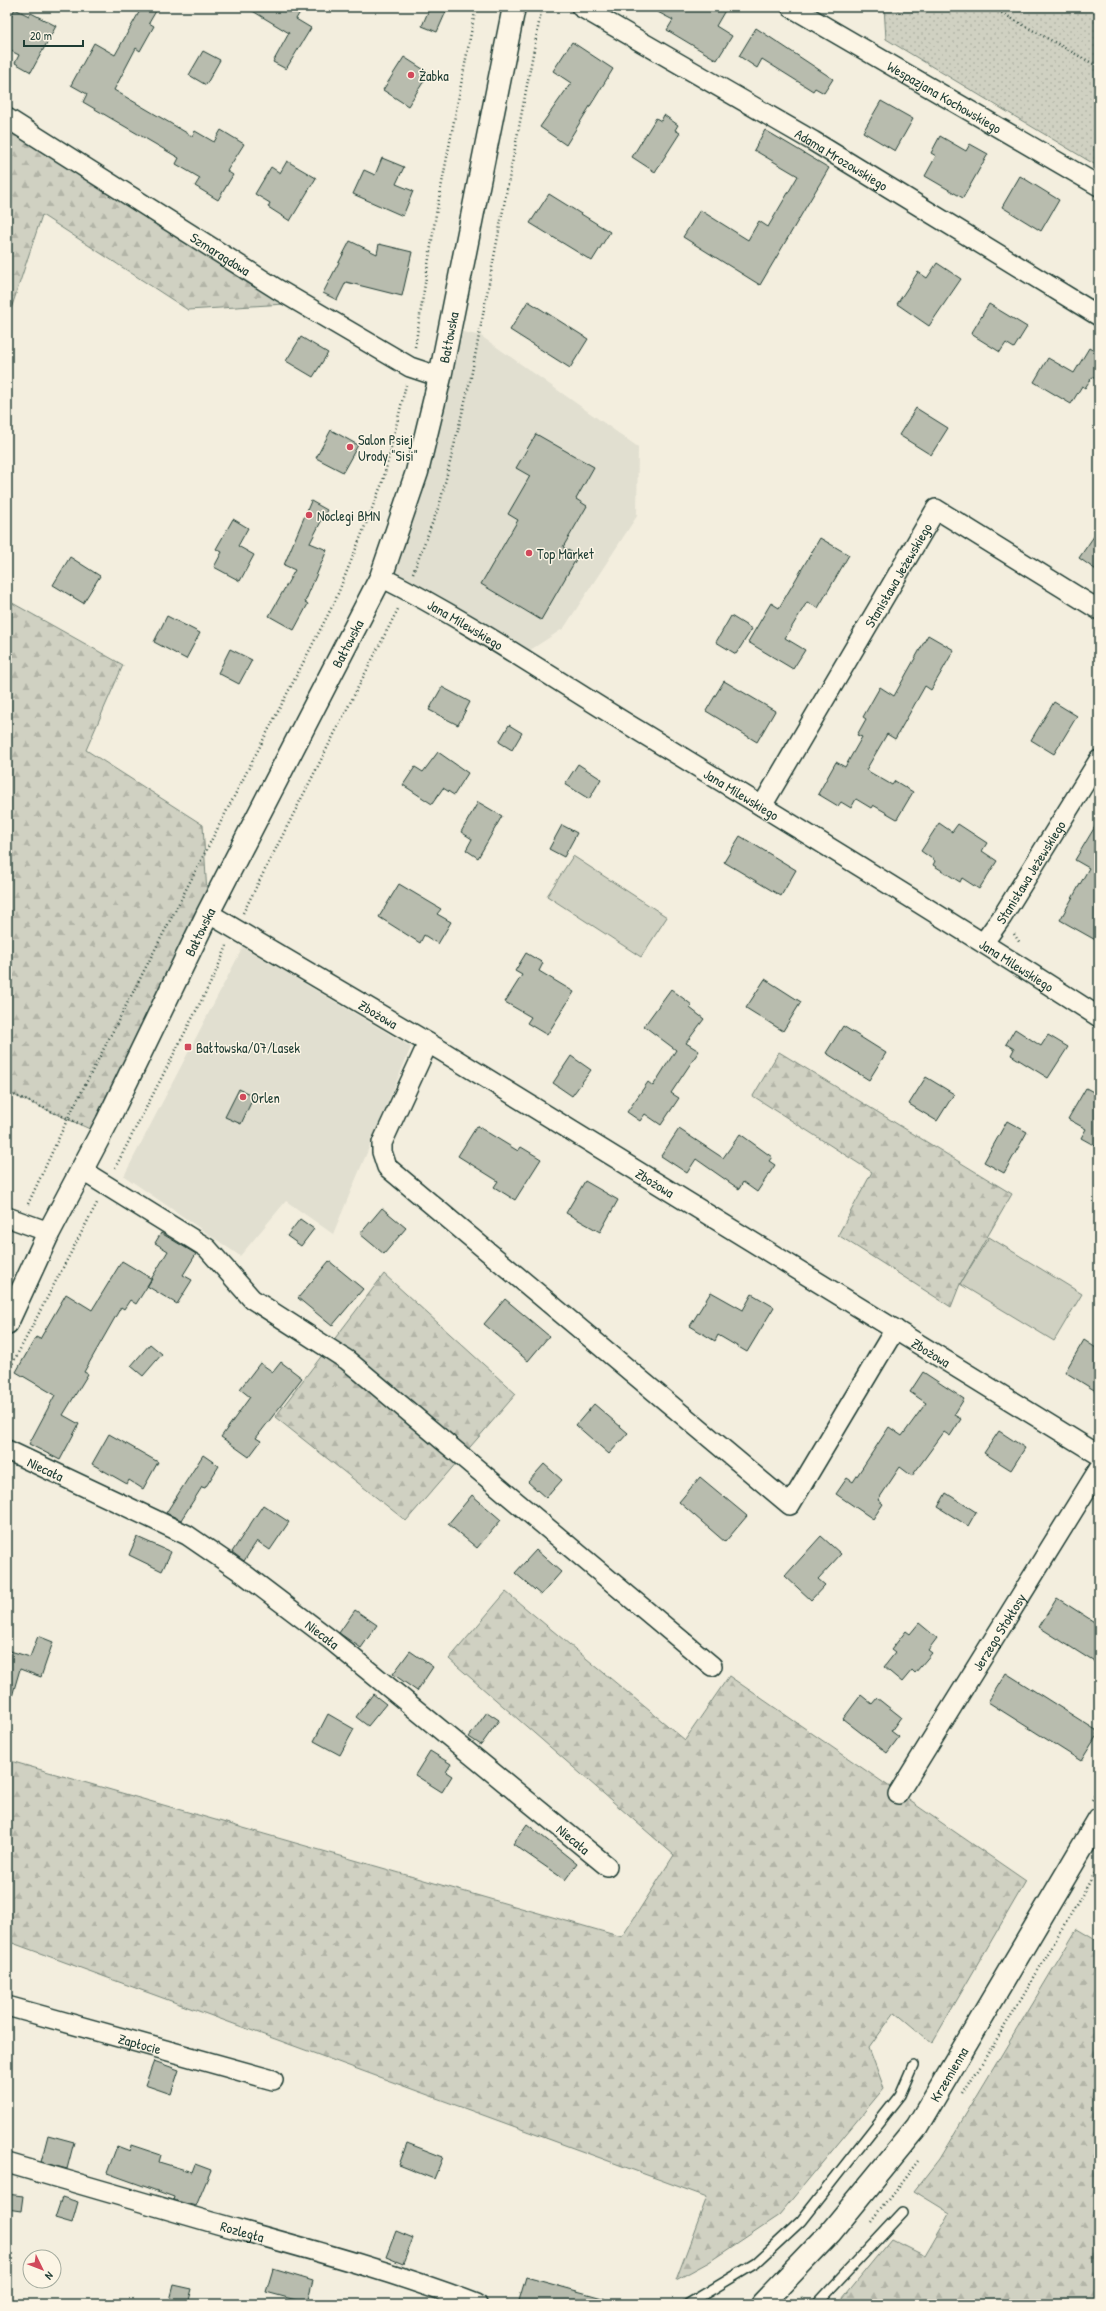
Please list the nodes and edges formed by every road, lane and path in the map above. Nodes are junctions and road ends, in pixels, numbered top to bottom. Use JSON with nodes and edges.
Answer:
{"nodes":[{"id":1,"x":476,"y":7,"type":"edge"},
{"id":2,"x":514,"y":7,"type":"edge"},
{"id":3,"x":581,"y":7,"type":"edge"},
{"id":4,"x":791,"y":7,"type":"edge"},
{"id":5,"x":991,"y":7,"type":"edge"},
{"id":6,"x":1099,"y":67,"type":"edge"},
{"id":7,"x":7,"y":118,"type":"edge"},
{"id":8,"x":1099,"y":186,"type":"edge"},
{"id":9,"x":1099,"y":316,"type":"edge"},
{"id":10,"x":410,"y":367,"type":"junction"},
{"id":11,"x":440,"y":377,"type":"junction"},
{"id":12,"x":381,"y":577,"type":"junction"},
{"id":13,"x":1099,"y":610,"type":"edge"},
{"id":14,"x":1099,"y":760,"type":"edge"},
{"id":15,"x":762,"y":806,"type":"junction"},
{"id":16,"x":208,"y":913,"type":"junction"},
{"id":17,"x":984,"y":942,"type":"junction"},
{"id":18,"x":1099,"y":1016,"type":"edge"},
{"id":19,"x":428,"y":1043,"type":"junction"},
{"id":20,"x":7,"y":1092,"type":"edge"},
{"id":21,"x":68,"y":1118,"type":"junction"},
{"id":22,"x":102,"y":1134,"type":"junction"},
{"id":23,"x":83,"y":1170,"type":"junction"},
{"id":24,"x":14,"y":1219,"type":"edge"},
{"id":25,"x":49,"y":1232,"type":"junction"},
{"id":26,"x":7,"y":1248,"type":"edge"},
{"id":27,"x":7,"y":1323,"type":"edge"},
{"id":28,"x":895,"y":1329,"type":"junction"},
{"id":29,"x":7,"y":1450,"type":"edge"},
{"id":30,"x":1099,"y":1455,"type":"edge"},
{"id":31,"x":1099,"y":1470,"type":"edge"},
{"id":32,"x":712,"y":1666,"type":"dead end"},
{"id":33,"x":1099,"y":1788,"type":"edge"},
{"id":34,"x":898,"y":1794,"type":"dead end"},
{"id":35,"x":1095,"y":1811,"type":"edge"},
{"id":36,"x":607,"y":1866,"type":"dead end"},
{"id":37,"x":7,"y":2006,"type":"edge"},
{"id":38,"x":913,"y":2065,"type":"dead end"},
{"id":39,"x":273,"y":2080,"type":"dead end"},
{"id":40,"x":7,"y":2163,"type":"edge"},
{"id":41,"x":903,"y":2212,"type":"dead end"},
{"id":42,"x":477,"y":2304,"type":"edge"},
{"id":43,"x":688,"y":2304,"type":"edge"},
{"id":44,"x":762,"y":2304,"type":"edge"},
{"id":45,"x":817,"y":2304,"type":"edge"}],
"edges":[{"from":1,"to":10,"type":"path"},
{"from":2,"to":11,"type":"main road","name":"Bałtowska"},
{"from":3,"to":9,"type":"street","name":"Adama Mrozowskiego"},
{"from":4,"to":8,"type":"street","name":"Wespazjana Kochowskiego"},
{"from":5,"to":6,"type":"path"},
{"from":7,"to":10,"type":"street","name":"Szmaragdowa"},
{"from":10,"to":11,"type":"street","name":"Szmaragdowa"},
{"from":10,"to":21,"type":"path"},
{"from":11,"to":12,"type":"main road","name":"Bałtowska"},
{"from":12,"to":15,"type":"street","name":"Jana Milewskiego"},
{"from":12,"to":16,"type":"main road","name":"Bałtowska"},
{"from":13,"to":15,"type":"street","name":"Stanisława Jeżewskiego"},
{"from":14,"to":17,"type":"street","name":"Stanisława Jeżewskiego"},
{"from":15,"to":17,"type":"street","name":"Jana Milewskiego"},
{"from":16,"to":19,"type":"street","name":"Zbożowa"},
{"from":16,"to":22,"type":"main road","name":"Bałtowska"},
{"from":17,"to":18,"type":"street","name":"Jana Milewskiego"},
{"from":19,"to":28,"type":"street","name":"Zbożowa"},
{"from":19,"to":28,"type":"street"},
{"from":20,"to":21,"type":"path"},
{"from":21,"to":22,"type":"path"},
{"from":21,"to":24,"type":"path"},
{"from":22,"to":23,"type":"main road","name":"Bałtowska"},
{"from":23,"to":25,"type":"main road","name":"Bałtowska"},
{"from":23,"to":32,"type":"street"},
{"from":24,"to":25,"type":"street"},
{"from":24,"to":26,"type":"path"},
{"from":25,"to":27,"type":"main road","name":"Bałtowska"},
{"from":28,"to":30,"type":"street","name":"Zbożowa"},
{"from":29,"to":36,"type":"street","name":"Niecała"},
{"from":31,"to":34,"type":"street","name":"Jerzego Stokłosy"},
{"from":33,"to":35,"type":"path"},
{"from":35,"to":44,"type":"main road","name":"Krzemienna"},
{"from":37,"to":39,"type":"street","name":"Zapłocie"},
{"from":38,"to":43,"type":"lane"},
{"from":40,"to":42,"type":"street","name":"Rozległa"},
{"from":41,"to":45,"type":"lane"}]}
